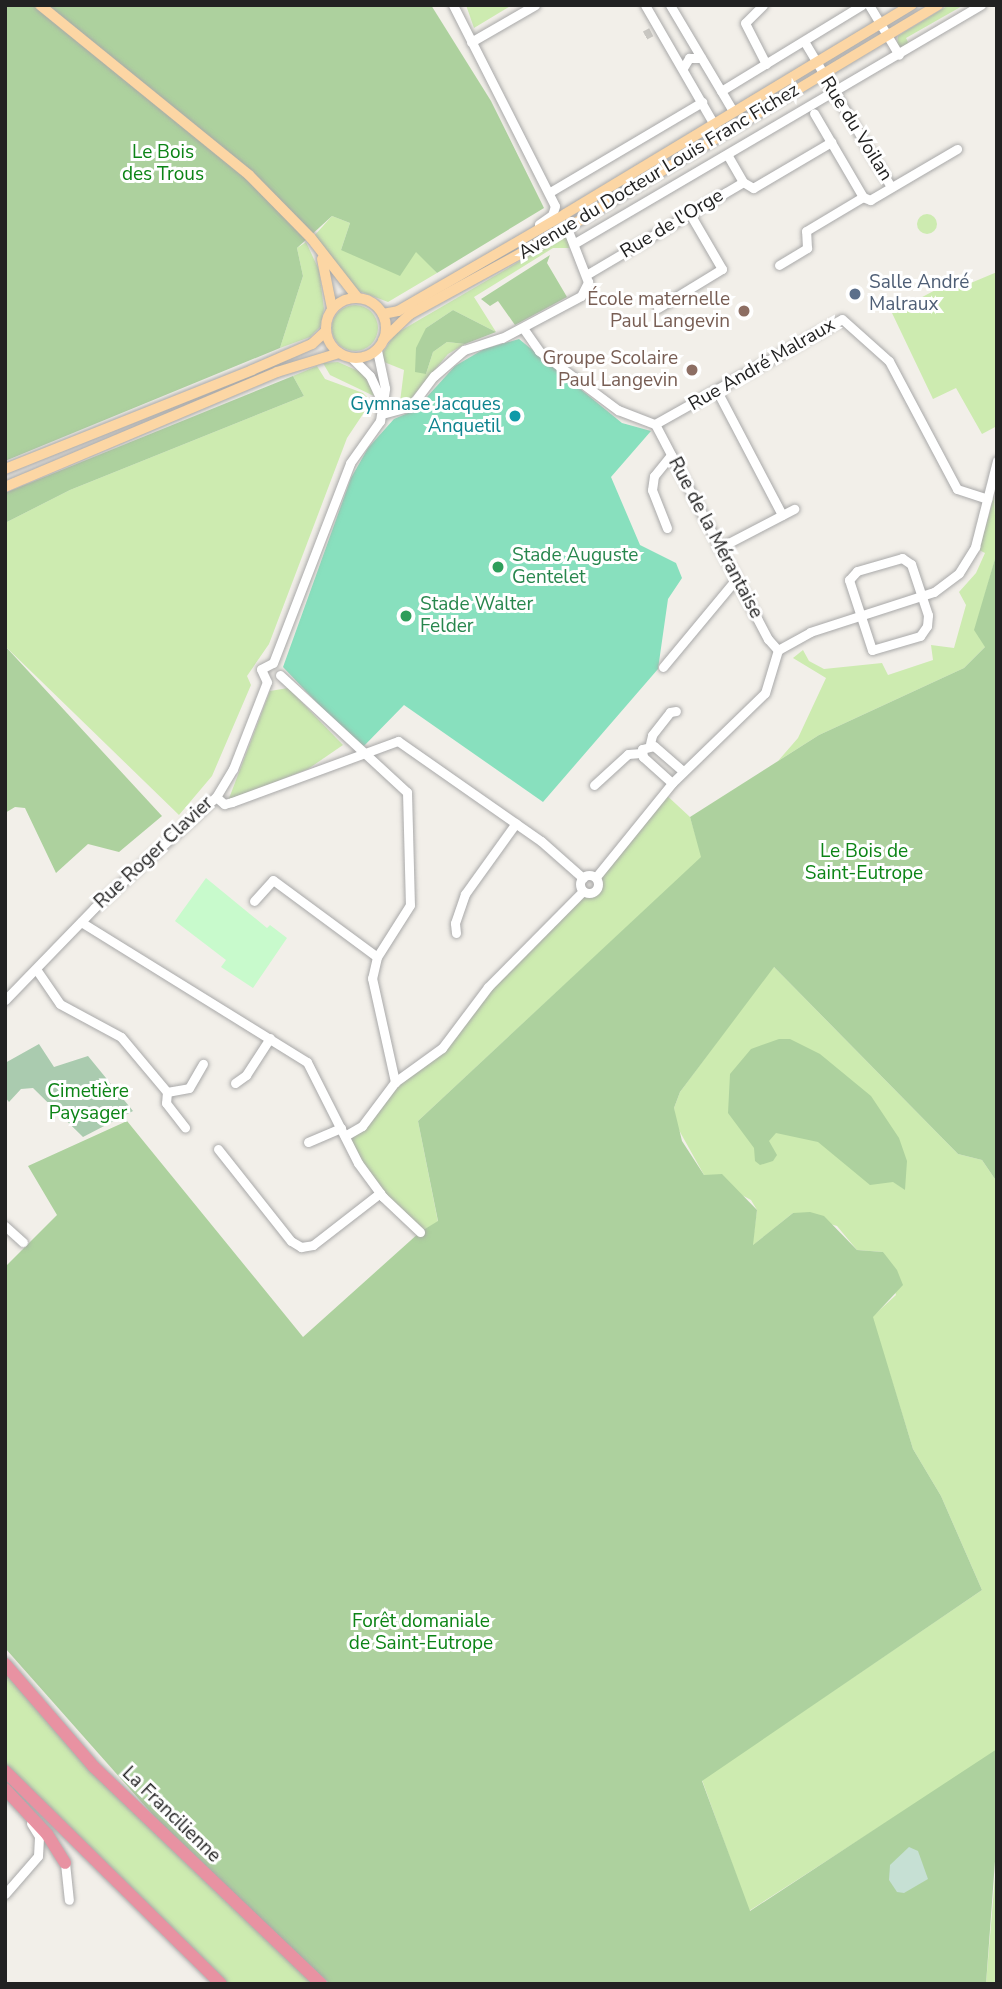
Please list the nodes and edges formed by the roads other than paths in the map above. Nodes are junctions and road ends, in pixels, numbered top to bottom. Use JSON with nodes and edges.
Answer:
{"nodes":[{"id":1,"x":40,"y":5,"type":"edge"},
{"id":2,"x":48,"y":5,"type":"edge"},
{"id":3,"x":453,"y":5,"type":"edge"},
{"id":4,"x":535,"y":5,"type":"edge"},
{"id":5,"x":645,"y":5,"type":"edge"},
{"id":6,"x":670,"y":5,"type":"edge"},
{"id":7,"x":763,"y":5,"type":"edge"},
{"id":8,"x":862,"y":5,"type":"edge"},
{"id":9,"x":869,"y":5,"type":"edge"},
{"id":10,"x":912,"y":5,"type":"edge"},
{"id":11,"x":938,"y":5,"type":"edge"},
{"id":12,"x":981,"y":5,"type":"edge"},
{"id":13,"x":63,"y":20,"type":"junction"},
{"id":14,"x":880,"y":24,"type":"junction"},
{"id":15,"x":887,"y":36,"type":"junction"},
{"id":16,"x":804,"y":41,"type":"junction"},
{"id":17,"x":471,"y":42,"type":"junction"},
{"id":18,"x":899,"y":55,"type":"junction"},
{"id":19,"x":701,"y":58,"type":"junction"},
{"id":20,"x":815,"y":62,"type":"junction"},
{"id":21,"x":766,"y":64,"type":"junction"},
{"id":22,"x":683,"y":68,"type":"junction"},
{"id":23,"x":822,"y":75,"type":"junction"},
{"id":24,"x":720,"y":91,"type":"junction"},
{"id":25,"x":834,"y":94,"type":"junction"},
{"id":26,"x":702,"y":102,"type":"junction"},
{"id":27,"x":814,"y":113,"type":"dead end"},
{"id":28,"x":728,"y":121,"type":"junction"},
{"id":29,"x":831,"y":142,"type":"junction"},
{"id":30,"x":957,"y":149,"type":"dead end"},
{"id":31,"x":728,"y":156,"type":"junction"},
{"id":32,"x":645,"y":181,"type":"junction"},
{"id":33,"x":743,"y":182,"type":"junction"},
{"id":34,"x":891,"y":187,"type":"junction"},
{"id":35,"x":550,"y":192,"type":"junction"},
{"id":36,"x":863,"y":197,"type":"junction"},
{"id":37,"x":690,"y":214,"type":"junction"},
{"id":38,"x":567,"y":228,"type":"junction"},
{"id":39,"x":311,"y":238,"type":"junction"},
{"id":40,"x":575,"y":243,"type":"junction"},
{"id":41,"x":497,"y":253,"type":"junction"},
{"id":42,"x":779,"y":265,"type":"dead end"},
{"id":43,"x":586,"y":275,"type":"junction"},
{"id":44,"x":357,"y":297,"type":"junction"},
{"id":45,"x":332,"y":308,"type":"junction"},
{"id":46,"x":658,"y":308,"type":"dead end"},
{"id":47,"x":383,"y":314,"type":"junction"},
{"id":48,"x":523,"y":328,"type":"junction"},
{"id":49,"x":326,"y":332,"type":"junction"},
{"id":50,"x":380,"y":345,"type":"junction"},
{"id":51,"x":339,"y":353,"type":"junction"},
{"id":52,"x":352,"y":358,"type":"junction"},
{"id":53,"x":717,"y":391,"type":"junction"},
{"id":54,"x":383,"y":412,"type":"junction"},
{"id":55,"x":655,"y":424,"type":"junction"},
{"id":56,"x":671,"y":455,"type":"junction"},
{"id":57,"x":997,"y":461,"type":"edge"},
{"id":58,"x":5,"y":470,"type":"edge"},
{"id":59,"x":5,"y":487,"type":"edge"},
{"id":60,"x":987,"y":499,"type":"junction"},
{"id":61,"x":794,"y":509,"type":"dead end"},
{"id":62,"x":782,"y":514,"type":"junction"},
{"id":63,"x":667,"y":528,"type":"dead end"},
{"id":64,"x":719,"y":548,"type":"junction"},
{"id":65,"x":736,"y":579,"type":"junction"},
{"id":66,"x":922,"y":597,"type":"junction"},
{"id":67,"x":859,"y":617,"type":"junction"},
{"id":68,"x":778,"y":650,"type":"junction"},
{"id":69,"x":273,"y":663,"type":"junction"},
{"id":70,"x":663,"y":667,"type":"dead end"},
{"id":71,"x":280,"y":675,"type":"junction"},
{"id":72,"x":267,"y":682,"type":"junction"},
{"id":73,"x":676,"y":711,"type":"dead end"},
{"id":74,"x":650,"y":744,"type":"junction"},
{"id":75,"x":641,"y":753,"type":"junction"},
{"id":76,"x":360,"y":754,"type":"junction"},
{"id":77,"x":683,"y":771,"type":"junction"},
{"id":78,"x":672,"y":783,"type":"junction"},
{"id":79,"x":594,"y":785,"type":"dead end"},
{"id":80,"x":216,"y":797,"type":"junction"},
{"id":81,"x":516,"y":823,"type":"junction"},
{"id":82,"x":596,"y":877,"type":"junction"},
{"id":83,"x":583,"y":878,"type":"junction"},
{"id":84,"x":583,"y":891,"type":"junction"},
{"id":85,"x":254,"y":901,"type":"dead end"},
{"id":86,"x":81,"y":922,"type":"junction"},
{"id":87,"x":456,"y":933,"type":"dead end"},
{"id":88,"x":377,"y":957,"type":"junction"},
{"id":89,"x":36,"y":970,"type":"junction"},
{"id":90,"x":5,"y":1000,"type":"edge"},
{"id":91,"x":271,"y":1038,"type":"junction"},
{"id":92,"x":203,"y":1064,"type":"dead end"},
{"id":93,"x":395,"y":1082,"type":"junction"},
{"id":94,"x":234,"y":1083,"type":"dead end"},
{"id":95,"x":167,"y":1092,"type":"junction"},
{"id":96,"x":185,"y":1127,"type":"dead end"},
{"id":97,"x":343,"y":1132,"type":"junction"},
{"id":98,"x":308,"y":1142,"type":"dead end"},
{"id":99,"x":218,"y":1149,"type":"dead end"},
{"id":100,"x":380,"y":1193,"type":"junction"},
{"id":101,"x":5,"y":1226,"type":"edge"},
{"id":102,"x":420,"y":1232,"type":"dead end"},
{"id":103,"x":23,"y":1242,"type":"dead end"},
{"id":104,"x":5,"y":1664,"type":"edge"},
{"id":105,"x":5,"y":1771,"type":"edge"},
{"id":106,"x":6,"y":1790,"type":"edge"},
{"id":107,"x":65,"y":1863,"type":"joint"},
{"id":108,"x":5,"y":1894,"type":"edge"},
{"id":109,"x":69,"y":1900,"type":"dead end"},
{"id":110,"x":221,"y":1984,"type":"edge"},
{"id":111,"x":321,"y":1984,"type":"edge"}],
"edges":[{"from":1,"to":13,"type":"main road"},
{"from":2,"to":13,"type":"main road"},
{"from":3,"to":17,"type":"street"},
{"from":4,"to":17,"type":"street"},
{"from":5,"to":22,"type":"street"},
{"from":6,"to":19,"type":"street"},
{"from":7,"to":21,"type":"street"},
{"from":8,"to":16,"type":"street"},
{"from":9,"to":14,"type":"street"},
{"from":10,"to":14,"type":"main road","name":"Avenue du Docteur Louis Franc Fichez"},
{"from":11,"to":15,"type":"main road","name":"Avenue du Docteur Louis Franc Fichez"},
{"from":12,"to":18,"type":"street"},
{"from":13,"to":39,"type":"main road"},
{"from":14,"to":15,"type":"street"},
{"from":14,"to":20,"type":"main road","name":"Avenue du Docteur Louis Franc Fichez"},
{"from":15,"to":18,"type":"street"},
{"from":15,"to":23,"type":"main road","name":"Avenue du Docteur Louis Franc Fichez"},
{"from":16,"to":20,"type":"street","name":"Rue du Voilan"},
{"from":16,"to":21,"type":"street"},
{"from":17,"to":35,"type":"street"},
{"from":18,"to":25,"type":"street"},
{"from":19,"to":22,"type":"street"},
{"from":19,"to":24,"type":"street"},
{"from":20,"to":23,"type":"street","name":"Rue du Voilan"},
{"from":20,"to":28,"type":"main road","name":"Avenue du Docteur Louis Franc Fichez"},
{"from":21,"to":24,"type":"street"},
{"from":22,"to":26,"type":"street"},
{"from":23,"to":25,"type":"street","name":"Rue du Voilan"},
{"from":23,"to":28,"type":"main road","name":"Avenue du Docteur Louis Franc Fichez"},
{"from":24,"to":28,"type":"street"},
{"from":25,"to":31,"type":"street"},
{"from":25,"to":34,"type":"street","name":"Rue du Voilan"},
{"from":26,"to":28,"type":"street"},
{"from":26,"to":35,"type":"street"},
{"from":27,"to":29,"type":"street"},
{"from":28,"to":32,"type":"main road","name":"Avenue du Docteur Louis Franc Fichez"},
{"from":28,"to":32,"type":"main road"},
{"from":28,"to":41,"type":"main road","name":"Avenue du Docteur Louis Franc Fichez"},
{"from":29,"to":33,"type":"street","name":"Rue de l'Orge"},
{"from":29,"to":36,"type":"street"},
{"from":30,"to":34,"type":"street","name":"Rue du Voilan"},
{"from":31,"to":33,"type":"street"},
{"from":31,"to":40,"type":"street"},
{"from":32,"to":38,"type":"main road","name":"Avenue du Docteur Louis Franc Fichez"},
{"from":33,"to":37,"type":"street","name":"Rue de l'Orge"},
{"from":34,"to":36,"type":"street"},
{"from":35,"to":41,"type":"street"},
{"from":36,"to":42,"type":"street"},
{"from":37,"to":43,"type":"street","name":"Rue de l'Orge"},
{"from":37,"to":46,"type":"street"},
{"from":38,"to":40,"type":"street"},
{"from":38,"to":50,"type":"main road","name":"Avenue du Docteur Louis Franc Fichez"},
{"from":39,"to":44,"type":"main road"},
{"from":39,"to":45,"type":"main road"},
{"from":40,"to":43,"type":"street"},
{"from":41,"to":47,"type":"main road","name":"Avenue du Docteur Louis Franc Fichez"},
{"from":43,"to":48,"type":"street"},
{"from":44,"to":45,"type":"main road"},
{"from":44,"to":47,"type":"main road"},
{"from":45,"to":49,"type":"main road"},
{"from":47,"to":50,"type":"main road"},
{"from":48,"to":54,"type":"street"},
{"from":48,"to":55,"type":"street"},
{"from":49,"to":51,"type":"main road"},
{"from":49,"to":58,"type":"main road"},
{"from":50,"to":52,"type":"main road"},
{"from":50,"to":54,"type":"street"},
{"from":51,"to":52,"type":"main road"},
{"from":51,"to":59,"type":"main road"},
{"from":52,"to":54,"type":"street"},
{"from":53,"to":55,"type":"street","name":"Rue André Malraux"},
{"from":53,"to":60,"type":"street","name":"Rue André Malraux"},
{"from":53,"to":62,"type":"street"},
{"from":54,"to":69,"type":"street"},
{"from":55,"to":56,"type":"street","name":"Rue de la Mérantaise"},
{"from":56,"to":63,"type":"street"},
{"from":56,"to":64,"type":"street","name":"Rue de la Mérantaise"},
{"from":57,"to":60,"type":"street"},
{"from":60,"to":66,"type":"street"},
{"from":61,"to":62,"type":"street"},
{"from":62,"to":64,"type":"street"},
{"from":64,"to":65,"type":"street","name":"Rue de la Mérantaise"},
{"from":65,"to":68,"type":"street","name":"Rue de la Mérantaise"},
{"from":65,"to":70,"type":"street"},
{"from":66,"to":67,"type":"street"},
{"from":66,"to":67,"type":"street"},
{"from":66,"to":67,"type":"street"},
{"from":67,"to":68,"type":"street"},
{"from":68,"to":77,"type":"street"},
{"from":69,"to":71,"type":"street"},
{"from":69,"to":72,"type":"street","name":"Rue Roger Clavier"},
{"from":71,"to":72,"type":"street"},
{"from":71,"to":76,"type":"street"},
{"from":72,"to":80,"type":"street","name":"Rue Roger Clavier"},
{"from":73,"to":74,"type":"street"},
{"from":74,"to":75,"type":"street"},
{"from":74,"to":77,"type":"street"},
{"from":75,"to":78,"type":"street"},
{"from":75,"to":79,"type":"street"},
{"from":76,"to":80,"type":"street"},
{"from":76,"to":81,"type":"street"},
{"from":76,"to":88,"type":"street"},
{"from":77,"to":78,"type":"street"},
{"from":78,"to":82,"type":"street"},
{"from":80,"to":86,"type":"street","name":"Rue Roger Clavier"},
{"from":81,"to":83,"type":"street"},
{"from":81,"to":87,"type":"street"},
{"from":82,"to":83,"type":"street"},
{"from":82,"to":84,"type":"street"},
{"from":83,"to":84,"type":"street"},
{"from":84,"to":93,"type":"street"},
{"from":85,"to":88,"type":"street"},
{"from":86,"to":89,"type":"street","name":"Rue Roger Clavier"},
{"from":86,"to":91,"type":"street"},
{"from":88,"to":93,"type":"street"},
{"from":89,"to":90,"type":"street","name":"Rue Roger Clavier"},
{"from":89,"to":95,"type":"street"},
{"from":91,"to":94,"type":"street"},
{"from":91,"to":97,"type":"street"},
{"from":92,"to":95,"type":"street"},
{"from":93,"to":97,"type":"street"},
{"from":95,"to":96,"type":"street"},
{"from":97,"to":98,"type":"street"},
{"from":97,"to":100,"type":"street"},
{"from":99,"to":100,"type":"street"},
{"from":100,"to":102,"type":"street"},
{"from":101,"to":103,"type":"street"},
{"from":104,"to":111,"type":"highway","name":"La Francilienne"},
{"from":105,"to":110,"type":"highway"},
{"from":106,"to":107,"type":"highway"},
{"from":106,"to":108,"type":"street"},
{"from":107,"to":109,"type":"street"}]}
